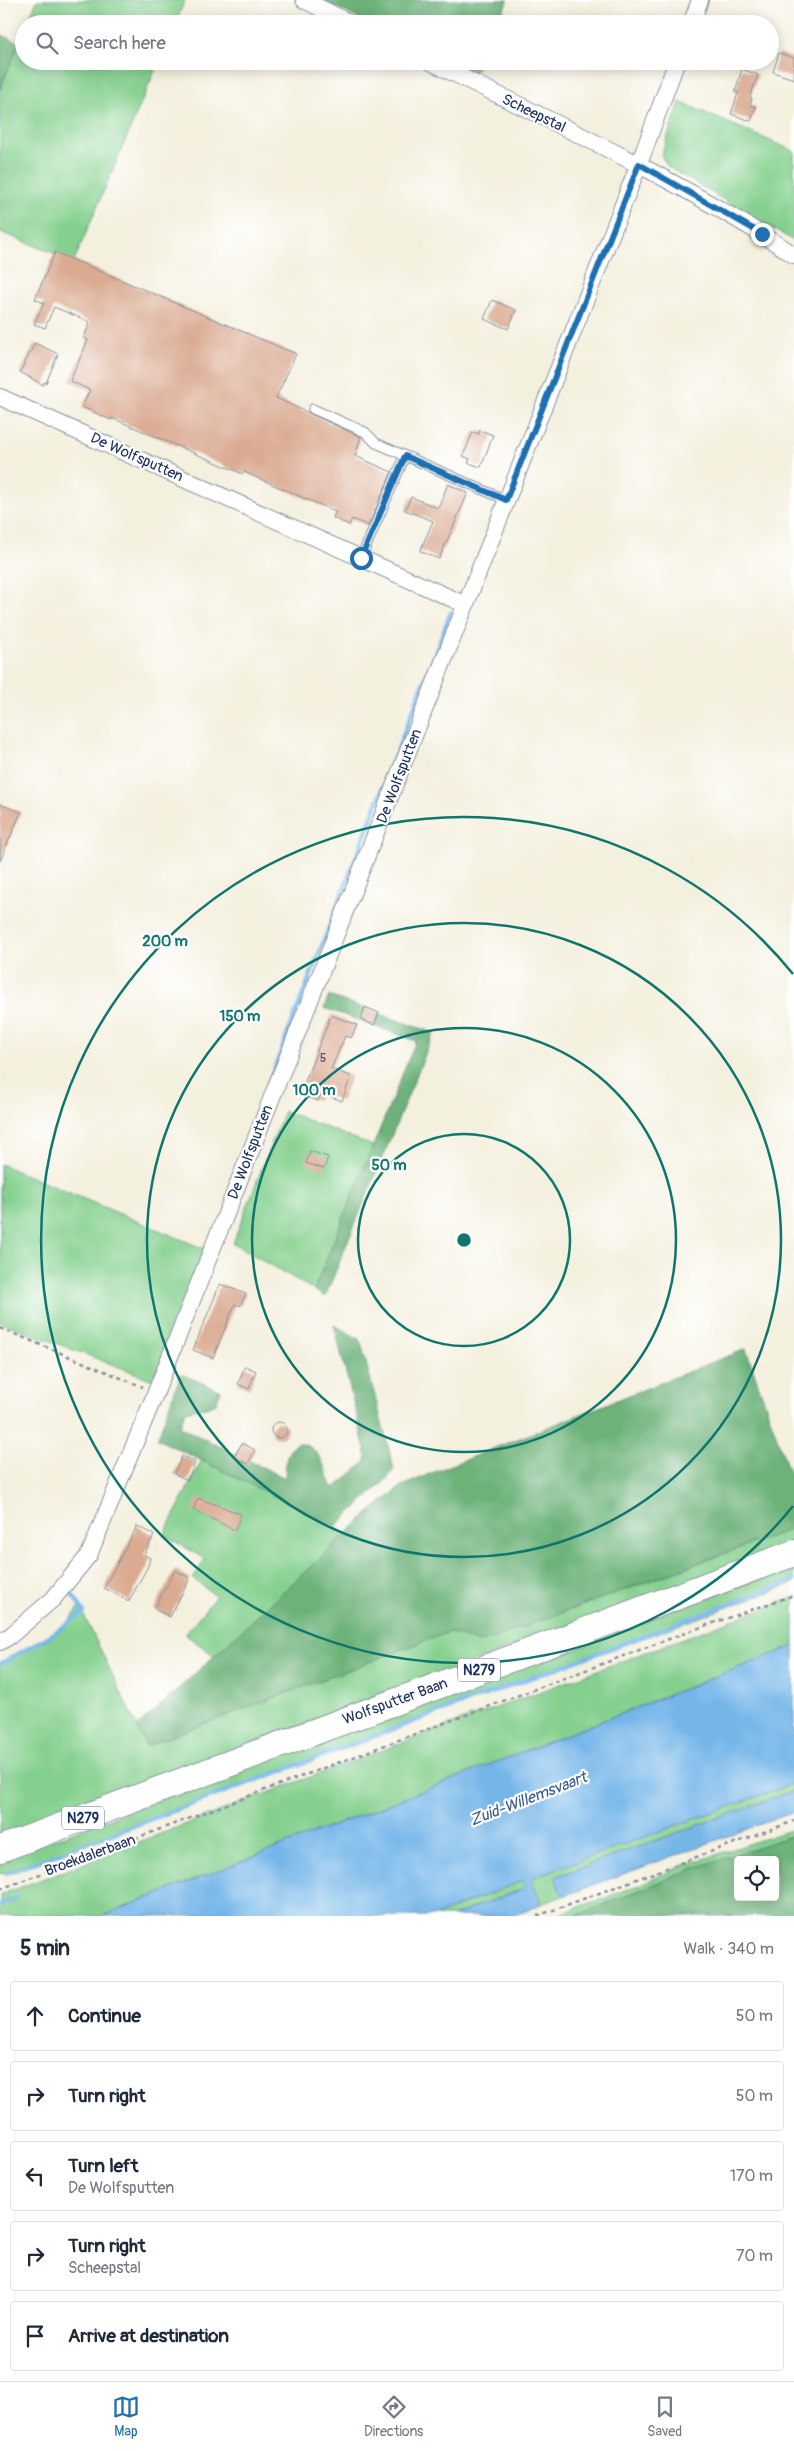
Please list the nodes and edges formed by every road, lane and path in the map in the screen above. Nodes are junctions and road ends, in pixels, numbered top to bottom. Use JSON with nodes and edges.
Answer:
{"nodes":[{"id":1,"x":304,"y":0,"type":"edge"},
{"id":2,"x":700,"y":0,"type":"edge"},
{"id":3,"x":334,"y":15,"type":"edge"},
{"id":4,"x":694,"y":15,"type":"edge"},
{"id":5,"x":447,"y":70,"type":"edge"},
{"id":6,"x":674,"y":70,"type":"edge"},
{"id":7,"x":639,"y":164,"type":"junction"},
{"id":8,"x":794,"y":255,"type":"edge"},
{"id":9,"x":0,"y":397,"type":"edge"},
{"id":10,"x":313,"y":409,"type":"dead end"},
{"id":11,"x":405,"y":456,"type":"junction"},
{"id":12,"x":506,"y":500,"type":"junction"},
{"id":13,"x":361,"y":558,"type":"junction"},
{"id":14,"x":466,"y":604,"type":"junction"},
{"id":15,"x":0,"y":1328,"type":"edge"},
{"id":16,"x":156,"y":1392,"type":"junction"},
{"id":17,"x":794,"y":1553,"type":"edge"},
{"id":18,"x":794,"y":1595,"type":"edge"},
{"id":19,"x":0,"y":1642,"type":"edge"},
{"id":20,"x":794,"y":1821,"type":"edge"},
{"id":21,"x":0,"y":1849,"type":"edge"},
{"id":22,"x":0,"y":1889,"type":"edge"},
{"id":23,"x":537,"y":1916,"type":"edge"}],
"edges":[{"from":1,"to":3,"type":"street"},
{"from":2,"to":4,"type":"street"},
{"from":5,"to":7,"type":"street","name":"Scheepstal"},
{"from":6,"to":7,"type":"street"},
{"from":7,"to":8,"type":"street","name":"Scheepstal"},
{"from":7,"to":12,"type":"street","name":"De Wolfsputten"},
{"from":9,"to":13,"type":"street","name":"De Wolfsputten"},
{"from":10,"to":11,"type":"lane"},
{"from":11,"to":12,"type":"lane"},
{"from":11,"to":13,"type":"lane"},
{"from":12,"to":14,"type":"street","name":"De Wolfsputten"},
{"from":13,"to":14,"type":"street","name":"De Wolfsputten"},
{"from":14,"to":16,"type":"street","name":"De Wolfsputten"},
{"from":15,"to":16,"type":"path"},
{"from":16,"to":19,"type":"street","name":"De Wolfsputten"},
{"from":17,"to":21,"type":"main road","name":"Wolfsputter Baan","number":"N279"},
{"from":18,"to":22,"type":"path","name":"Broekdalerbaan"},
{"from":20,"to":23,"type":"path"}]}
